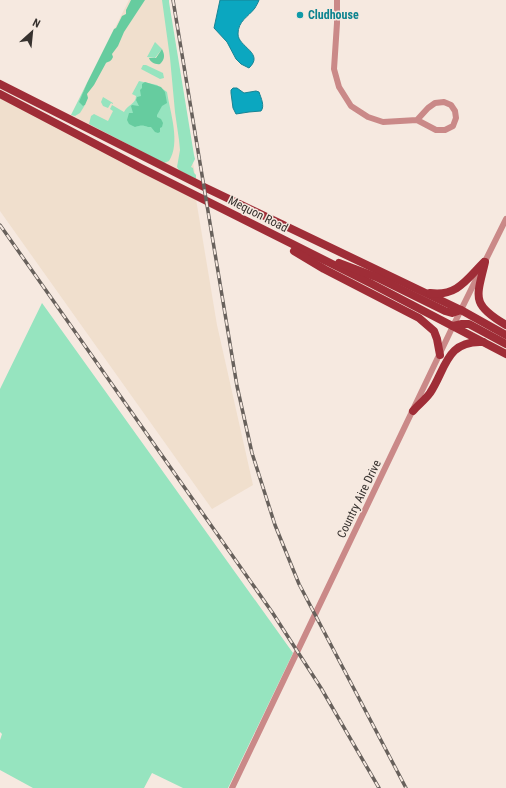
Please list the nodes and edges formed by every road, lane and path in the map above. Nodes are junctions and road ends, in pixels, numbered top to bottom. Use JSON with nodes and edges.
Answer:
{"nodes":[{"id":1,"x":336,"y":0,"type":"edge"},
{"id":2,"x":340,"y":0,"type":"edge"},
{"id":3,"x":0,"y":84,"type":"edge"},
{"id":4,"x":0,"y":94,"type":"edge"},
{"id":5,"x":417,"y":120,"type":"junction"},
{"id":6,"x":506,"y":219,"type":"edge"},
{"id":7,"x":282,"y":240,"type":"junction"},
{"id":8,"x":304,"y":251,"type":"junction"},
{"id":9,"x":485,"y":262,"type":"junction"},
{"id":10,"x":422,"y":291,"type":"junction"},
{"id":11,"x":461,"y":310,"type":"junction"},
{"id":12,"x":506,"y":325,"type":"edge"},
{"id":13,"x":453,"y":326,"type":"junction"},
{"id":14,"x":506,"y":335,"type":"edge"},
{"id":15,"x":484,"y":342,"type":"junction"},
{"id":16,"x":506,"y":344,"type":"edge"},
{"id":17,"x":506,"y":354,"type":"edge"},
{"id":18,"x":440,"y":355,"type":"junction"},
{"id":19,"x":413,"y":411,"type":"junction"},
{"id":20,"x":232,"y":788,"type":"edge"}],
"edges":[{"from":1,"to":2,"type":"street"},
{"from":1,"to":5,"type":"street"},
{"from":3,"to":10,"type":"main road","name":"Mequon Road"},
{"from":4,"to":7,"type":"main road","name":"Mequon Road"},
{"from":5,"to":5,"type":"street"},
{"from":6,"to":9,"type":"street","name":"Country Aire Drive"},
{"from":7,"to":8,"type":"main road","name":"Mequon Road"},
{"from":7,"to":18,"type":"main road"},
{"from":8,"to":11,"type":"main road"},
{"from":8,"to":13,"type":"main road","name":"Mequon Road"},
{"from":9,"to":10,"type":"main road"},
{"from":9,"to":11,"type":"street","name":"Country Aire Drive"},
{"from":9,"to":12,"type":"main road"},
{"from":10,"to":11,"type":"main road","name":"Mequon Road"},
{"from":11,"to":13,"type":"street","name":"Country Aire Drive"},
{"from":11,"to":14,"type":"main road","name":"Mequon Road"},
{"from":13,"to":15,"type":"main road","name":"Mequon Road"},
{"from":13,"to":16,"type":"main road"},
{"from":13,"to":18,"type":"street","name":"Country Aire Drive"},
{"from":15,"to":17,"type":"main road","name":"Mequon Road"},
{"from":15,"to":19,"type":"main road"},
{"from":18,"to":19,"type":"street","name":"Country Aire Drive"},
{"from":19,"to":20,"type":"street","name":"Country Aire Drive"}]}
